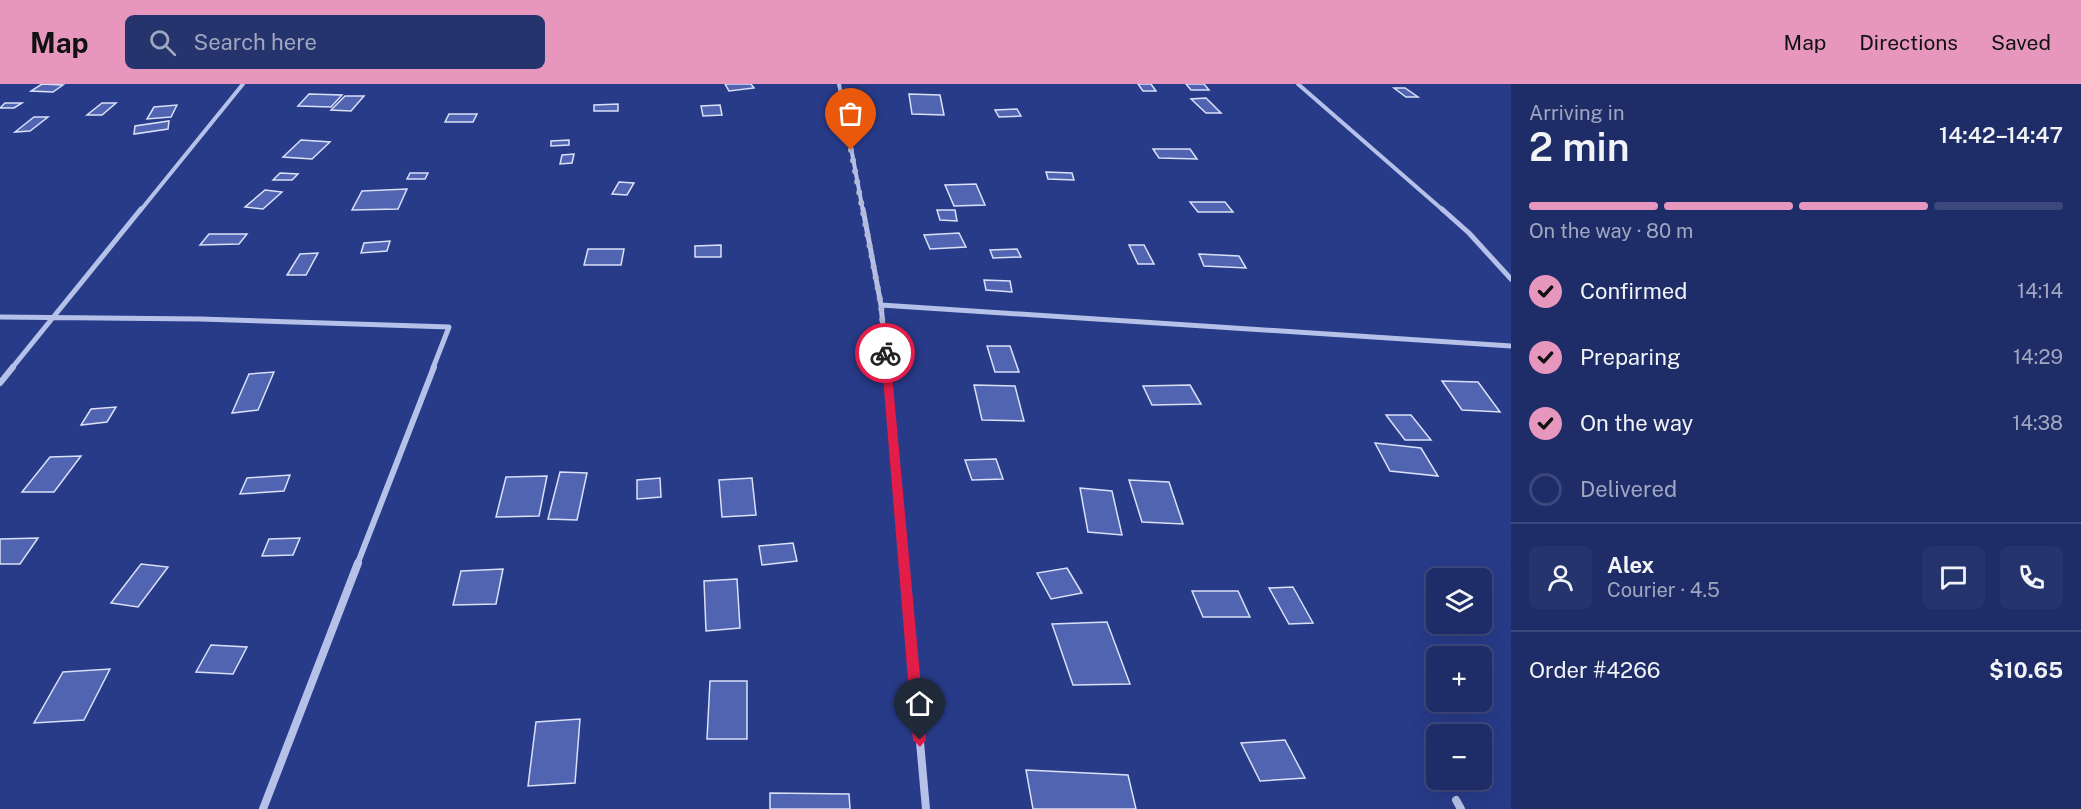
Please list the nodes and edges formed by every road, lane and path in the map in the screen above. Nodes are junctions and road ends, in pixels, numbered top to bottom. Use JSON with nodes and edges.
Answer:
{"nodes":[{"id":1,"x":243,"y":84,"type":"edge"},
{"id":2,"x":838,"y":84,"type":"edge"},
{"id":3,"x":1298,"y":84,"type":"edge"},
{"id":4,"x":1511,"y":279,"type":"edge"},
{"id":5,"x":881,"y":305,"type":"junction"},
{"id":6,"x":0,"y":317,"type":"edge"},
{"id":7,"x":55,"y":317,"type":"junction"},
{"id":8,"x":1511,"y":346,"type":"edge"},
{"id":9,"x":0,"y":383,"type":"edge"},
{"id":10,"x":1456,"y":800,"type":"dead end"},
{"id":11,"x":263,"y":809,"type":"edge"},
{"id":12,"x":926,"y":809,"type":"edge"},
{"id":13,"x":1461,"y":809,"type":"edge"}],
"edges":[{"from":1,"to":7,"type":"street"},
{"from":2,"to":5,"type":"street"},
{"from":3,"to":4,"type":"street"},
{"from":5,"to":8,"type":"street"},
{"from":5,"to":12,"type":"street"},
{"from":6,"to":7,"type":"street"},
{"from":7,"to":9,"type":"street"},
{"from":7,"to":11,"type":"street"},
{"from":10,"to":13,"type":"street"}]}
